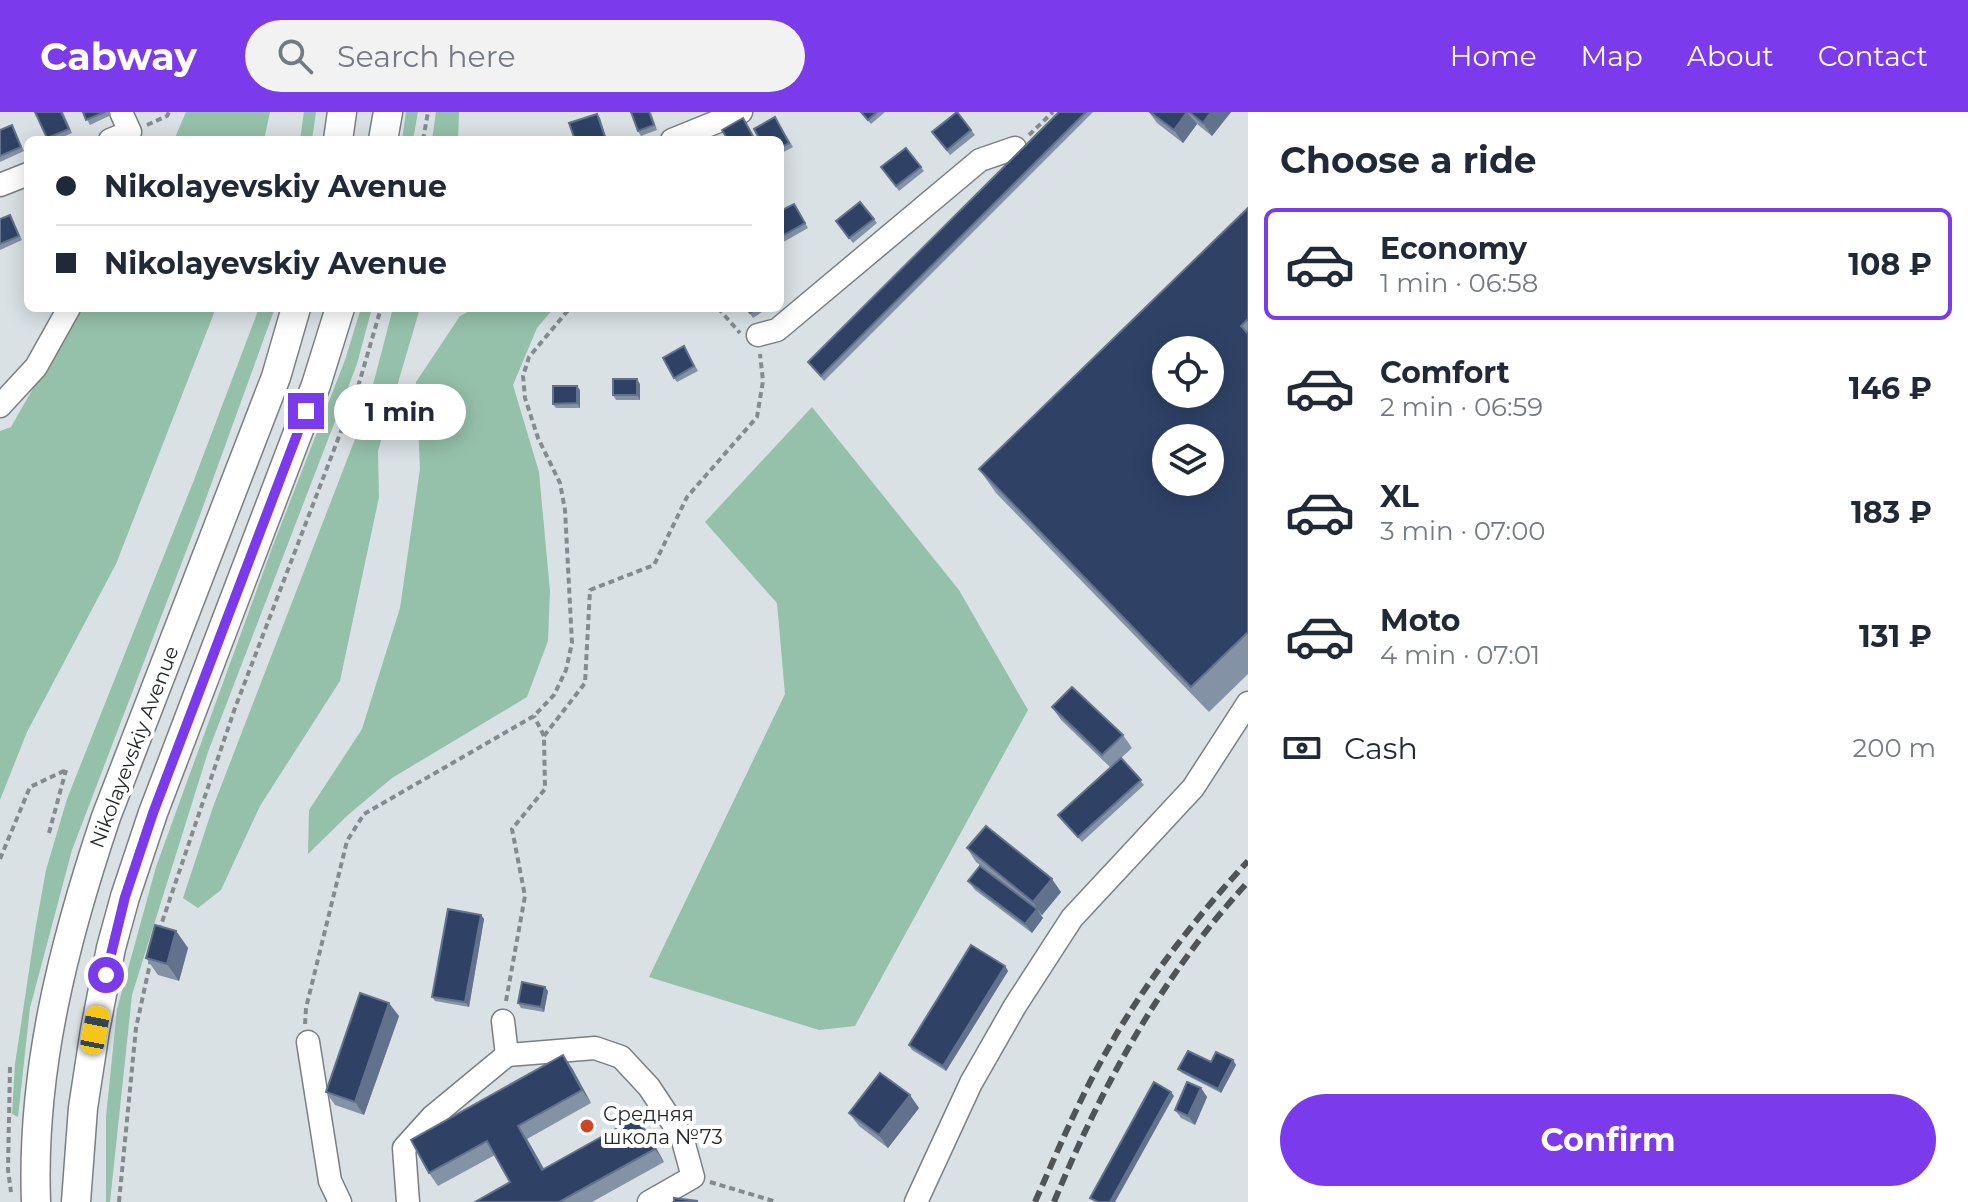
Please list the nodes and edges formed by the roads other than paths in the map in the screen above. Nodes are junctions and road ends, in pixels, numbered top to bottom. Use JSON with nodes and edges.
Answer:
{"nodes":[{"id":1,"x":342,"y":112,"type":"edge"},
{"id":2,"x":388,"y":112,"type":"edge"},
{"id":3,"x":741,"y":112,"type":"edge"},
{"id":4,"x":339,"y":136,"type":"edge"},
{"id":5,"x":384,"y":136,"type":"edge"},
{"id":6,"x":682,"y":136,"type":"edge"},
{"id":7,"x":1015,"y":148,"type":"road end"},
{"id":8,"x":24,"y":176,"type":"edge"},
{"id":9,"x":0,"y":185,"type":"edge"},
{"id":10,"x":67,"y":312,"type":"edge"},
{"id":11,"x":295,"y":312,"type":"edge"},
{"id":12,"x":339,"y":312,"type":"edge"},
{"id":13,"x":758,"y":335,"type":"road end"},
{"id":14,"x":0,"y":406,"type":"edge"},
{"id":15,"x":1248,"y":703,"type":"edge"},
{"id":16,"x":503,"y":1021,"type":"road end"},
{"id":17,"x":308,"y":1042,"type":"road end"},
{"id":18,"x":507,"y":1055,"type":"junction"},
{"id":19,"x":83,"y":1108,"type":"junction"},
{"id":20,"x":36,"y":1202,"type":"edge"},
{"id":21,"x":76,"y":1202,"type":"edge"},
{"id":22,"x":94,"y":1202,"type":"edge"},
{"id":23,"x":340,"y":1202,"type":"edge"},
{"id":24,"x":408,"y":1202,"type":"edge"},
{"id":25,"x":649,"y":1202,"type":"edge"},
{"id":26,"x":916,"y":1202,"type":"edge"}],
"edges":[{"from":1,"to":4,"type":"main road"},
{"from":2,"to":5,"type":"main road"},
{"from":3,"to":6,"type":"street"},
{"from":7,"to":13,"type":"street"},
{"from":8,"to":9,"type":"street"},
{"from":10,"to":14,"type":"street"},
{"from":11,"to":20,"type":"main road","name":"Nikolayevskiy Avenue"},
{"from":12,"to":19,"type":"main road","name":"Nikolayevskiy Avenue"},
{"from":15,"to":26,"type":"street"},
{"from":16,"to":18,"type":"street"},
{"from":17,"to":23,"type":"street"},
{"from":18,"to":24,"type":"street"},
{"from":18,"to":25,"type":"street"},
{"from":19,"to":21,"type":"main road","name":"Nikolayevskiy Avenue"},
{"from":19,"to":22,"type":"main road"}]}
